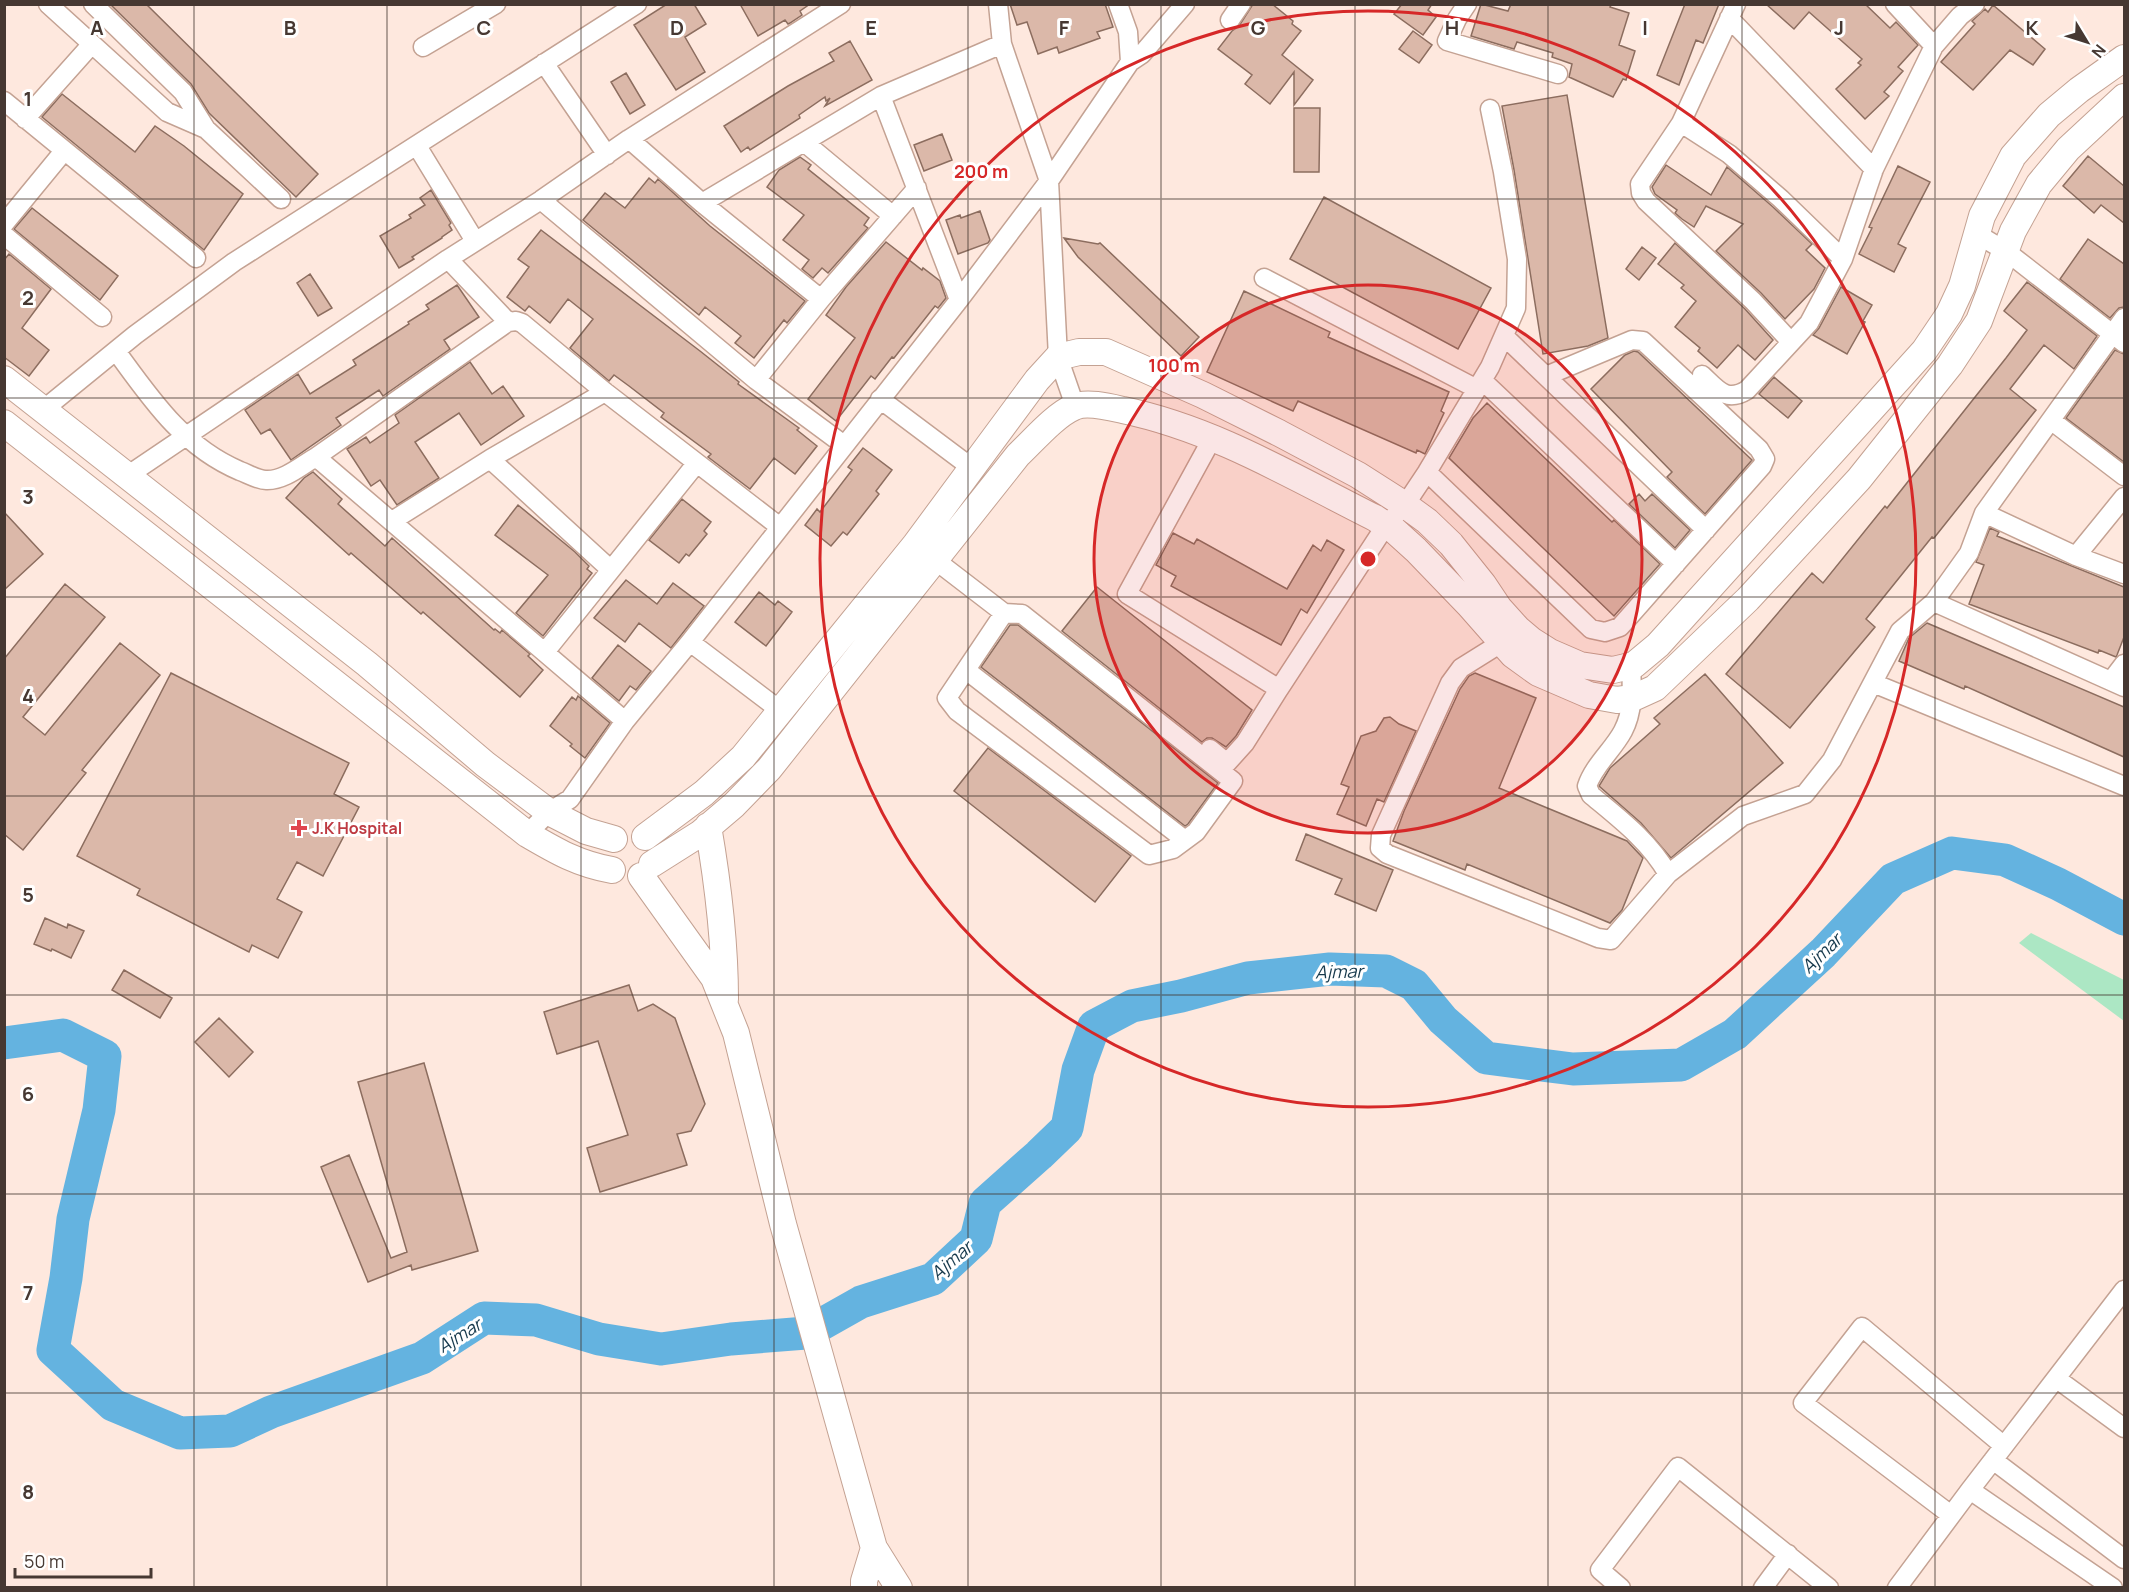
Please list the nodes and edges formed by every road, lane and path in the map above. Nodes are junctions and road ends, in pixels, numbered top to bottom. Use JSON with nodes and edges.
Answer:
{"nodes":[{"id":1,"x":48,"y":4,"type":"edge"},
{"id":2,"x":93,"y":4,"type":"edge"},
{"id":3,"x":496,"y":4,"type":"edge"},
{"id":4,"x":637,"y":4,"type":"edge"},
{"id":5,"x":841,"y":4,"type":"edge"},
{"id":6,"x":998,"y":4,"type":"edge"},
{"id":7,"x":1118,"y":4,"type":"edge"},
{"id":8,"x":1185,"y":4,"type":"edge"},
{"id":9,"x":1241,"y":4,"type":"edge"},
{"id":10,"x":1467,"y":4,"type":"edge"},
{"id":11,"x":1895,"y":4,"type":"edge"},
{"id":12,"x":1975,"y":4,"type":"edge"},
{"id":13,"x":1732,"y":11,"type":"edge"},
{"id":14,"x":1230,"y":21,"type":"dead end"},
{"id":15,"x":1002,"y":44,"type":"junction"},
{"id":16,"x":91,"y":45,"type":"junction"},
{"id":17,"x":1934,"y":46,"type":"junction"},
{"id":18,"x":423,"y":47,"type":"dead end"},
{"id":19,"x":2124,"y":58,"type":"edge"},
{"id":20,"x":1130,"y":62,"type":"junction"},
{"id":21,"x":544,"y":63,"type":"junction"},
{"id":22,"x":1557,"y":74,"type":"dead end"},
{"id":23,"x":881,"y":96,"type":"junction"},
{"id":24,"x":2124,"y":97,"type":"edge"},
{"id":25,"x":4,"y":101,"type":"edge"},
{"id":26,"x":1490,"y":109,"type":"dead end"},
{"id":27,"x":25,"y":119,"type":"junction"},
{"id":28,"x":1681,"y":123,"type":"junction"},
{"id":29,"x":206,"y":129,"type":"junction"},
{"id":30,"x":628,"y":139,"type":"junction"},
{"id":31,"x":804,"y":142,"type":"junction"},
{"id":32,"x":417,"y":146,"type":"junction"},
{"id":33,"x":64,"y":151,"type":"junction"},
{"id":34,"x":607,"y":155,"type":"junction"},
{"id":35,"x":1874,"y":169,"type":"junction"},
{"id":36,"x":1048,"y":181,"type":"junction"},
{"id":37,"x":917,"y":188,"type":"junction"},
{"id":38,"x":281,"y":199,"type":"dead end"},
{"id":39,"x":541,"y":200,"type":"junction"},
{"id":40,"x":702,"y":203,"type":"junction"},
{"id":41,"x":893,"y":216,"type":"junction"},
{"id":42,"x":4,"y":224,"type":"edge"},
{"id":43,"x":1977,"y":234,"type":"junction"},
{"id":44,"x":4,"y":235,"type":"edge"},
{"id":45,"x":475,"y":242,"type":"junction"},
{"id":46,"x":2007,"y":252,"type":"junction"},
{"id":47,"x":196,"y":258,"type":"dead end"},
{"id":48,"x":448,"y":259,"type":"junction"},
{"id":49,"x":1843,"y":259,"type":"junction"},
{"id":50,"x":1264,"y":278,"type":"dead end"},
{"id":51,"x":821,"y":299,"type":"junction"},
{"id":52,"x":958,"y":300,"type":"junction"},
{"id":53,"x":102,"y":317,"type":"dead end"},
{"id":54,"x":2124,"y":318,"type":"edge"},
{"id":55,"x":508,"y":322,"type":"junction"},
{"id":56,"x":1504,"y":336,"type":"junction"},
{"id":57,"x":2119,"y":339,"type":"edge"},
{"id":58,"x":1791,"y":342,"type":"junction"},
{"id":59,"x":116,"y":351,"type":"junction"},
{"id":60,"x":1058,"y":357,"type":"junction"},
{"id":61,"x":1702,"y":375,"type":"dead end"},
{"id":62,"x":1546,"y":376,"type":"junction"},
{"id":63,"x":4,"y":379,"type":"edge"},
{"id":64,"x":756,"y":380,"type":"junction"},
{"id":65,"x":1480,"y":385,"type":"junction"},
{"id":66,"x":605,"y":392,"type":"junction"},
{"id":67,"x":880,"y":399,"type":"junction"},
{"id":68,"x":1075,"y":406,"type":"junction"},
{"id":69,"x":43,"y":410,"type":"junction"},
{"id":70,"x":2052,"y":421,"type":"junction"},
{"id":71,"x":4,"y":423,"type":"edge"},
{"id":72,"x":185,"y":437,"type":"junction"},
{"id":73,"x":1213,"y":437,"type":"junction"},
{"id":74,"x":844,"y":445,"type":"junction"},
{"id":75,"x":316,"y":457,"type":"junction"},
{"id":76,"x":490,"y":459,"type":"junction"},
{"id":77,"x":696,"y":464,"type":"junction"},
{"id":78,"x":972,"y":468,"type":"junction"},
{"id":79,"x":1427,"y":472,"type":"junction"},
{"id":80,"x":127,"y":476,"type":"junction"},
{"id":81,"x":2124,"y":476,"type":"edge"},
{"id":82,"x":2124,"y":497,"type":"edge"},
{"id":83,"x":1405,"y":505,"type":"junction"},
{"id":84,"x":1984,"y":513,"type":"junction"},
{"id":85,"x":392,"y":521,"type":"junction"},
{"id":86,"x":1386,"y":525,"type":"junction"},
{"id":87,"x":780,"y":527,"type":"junction"},
{"id":88,"x":1706,"y":530,"type":"junction"},
{"id":89,"x":915,"y":545,"type":"junction"},
{"id":90,"x":2076,"y":556,"type":"junction"},
{"id":91,"x":936,"y":560,"type":"junction"},
{"id":92,"x":1676,"y":564,"type":"junction"},
{"id":93,"x":611,"y":570,"type":"junction"},
{"id":94,"x":2124,"y":574,"type":"edge"},
{"id":95,"x":1934,"y":602,"type":"junction"},
{"id":96,"x":1004,"y":613,"type":"junction"},
{"id":97,"x":1490,"y":614,"type":"junction"},
{"id":98,"x":1064,"y":636,"type":"dead end"},
{"id":99,"x":1510,"y":636,"type":"junction"},
{"id":100,"x":690,"y":642,"type":"junction"},
{"id":101,"x":545,"y":652,"type":"junction"},
{"id":102,"x":2124,"y":664,"type":"edge"},
{"id":103,"x":1631,"y":665,"type":"junction"},
{"id":104,"x":966,"y":670,"type":"junction"},
{"id":105,"x":1873,"y":683,"type":"junction"},
{"id":106,"x":2118,"y":684,"type":"edge"},
{"id":107,"x":1279,"y":689,"type":"junction"},
{"id":108,"x":1633,"y":698,"type":"junction"},
{"id":109,"x":782,"y":711,"type":"junction"},
{"id":110,"x":625,"y":721,"type":"junction"},
{"id":111,"x":2124,"y":786,"type":"edge"},
{"id":112,"x":562,"y":811,"type":"junction"},
{"id":113,"x":708,"y":826,"type":"junction"},
{"id":114,"x":645,"y":837,"type":"junction"},
{"id":115,"x":614,"y":839,"type":"junction"},
{"id":116,"x":538,"y":840,"type":"junction"},
{"id":117,"x":1185,"y":840,"type":"junction"},
{"id":118,"x":612,"y":870,"type":"junction"},
{"id":119,"x":646,"y":870,"type":"junction"},
{"id":120,"x":1668,"y":874,"type":"junction"},
{"id":121,"x":725,"y":1007,"type":"junction"},
{"id":122,"x":2124,"y":1290,"type":"edge"},
{"id":123,"x":2057,"y":1379,"type":"junction"},
{"id":124,"x":2124,"y":1428,"type":"edge"},
{"id":125,"x":1999,"y":1453,"type":"junction"},
{"id":126,"x":1970,"y":1490,"type":"junction"},
{"id":127,"x":1951,"y":1515,"type":"junction"},
{"id":128,"x":874,"y":1548,"type":"junction"},
{"id":129,"x":1788,"y":1554,"type":"junction"},
{"id":130,"x":2124,"y":1559,"type":"edge"},
{"id":131,"x":864,"y":1587,"type":"edge"},
{"id":132,"x":899,"y":1587,"type":"edge"},
{"id":133,"x":1621,"y":1587,"type":"edge"},
{"id":134,"x":1763,"y":1587,"type":"edge"},
{"id":135,"x":1829,"y":1587,"type":"edge"},
{"id":136,"x":1898,"y":1587,"type":"edge"},
{"id":137,"x":2113,"y":1587,"type":"edge"}],
"edges":[{"from":1,"to":16,"type":"street"},
{"from":2,"to":29,"type":"street"},
{"from":3,"to":18,"type":"street"},
{"from":4,"to":21,"type":"street"},
{"from":5,"to":30,"type":"street"},
{"from":6,"to":15,"type":"street"},
{"from":7,"to":20,"type":"street"},
{"from":8,"to":20,"type":"street"},
{"from":9,"to":14,"type":"street"},
{"from":10,"to":22,"type":"street"},
{"from":11,"to":17,"type":"street"},
{"from":12,"to":17,"type":"street"},
{"from":13,"to":28,"type":"street"},
{"from":13,"to":35,"type":"street"},
{"from":15,"to":23,"type":"street"},
{"from":15,"to":36,"type":"street"},
{"from":16,"to":27,"type":"street"},
{"from":16,"to":29,"type":"street"},
{"from":17,"to":35,"type":"street"},
{"from":19,"to":43,"type":"street"},
{"from":20,"to":36,"type":"street"},
{"from":21,"to":32,"type":"street"},
{"from":21,"to":34,"type":"street"},
{"from":23,"to":31,"type":"street"},
{"from":23,"to":37,"type":"street"},
{"from":24,"to":46,"type":"street"},
{"from":25,"to":27,"type":"street"},
{"from":26,"to":56,"type":"street"},
{"from":27,"to":33,"type":"street"},
{"from":28,"to":49,"type":"street"},
{"from":28,"to":58,"type":"street"},
{"from":29,"to":38,"type":"street"},
{"from":30,"to":34,"type":"street"},
{"from":30,"to":40,"type":"street"},
{"from":31,"to":40,"type":"street"},
{"from":31,"to":41,"type":"street"},
{"from":32,"to":45,"type":"street"},
{"from":32,"to":59,"type":"street"},
{"from":33,"to":42,"type":"street"},
{"from":33,"to":47,"type":"street"},
{"from":34,"to":39,"type":"street"},
{"from":35,"to":49,"type":"street"},
{"from":36,"to":52,"type":"street"},
{"from":36,"to":60,"type":"street"},
{"from":37,"to":41,"type":"street"},
{"from":37,"to":52,"type":"street"},
{"from":39,"to":45,"type":"street"},
{"from":39,"to":64,"type":"street"},
{"from":40,"to":51,"type":"street"},
{"from":41,"to":51,"type":"street"},
{"from":43,"to":46,"type":"street"},
{"from":43,"to":103,"type":"street"},
{"from":44,"to":53,"type":"street"},
{"from":45,"to":48,"type":"street"},
{"from":46,"to":57,"type":"street"},
{"from":46,"to":108,"type":"street"},
{"from":48,"to":55,"type":"street"},
{"from":48,"to":72,"type":"street"},
{"from":49,"to":58,"type":"street"},
{"from":50,"to":65,"type":"street"},
{"from":51,"to":64,"type":"street"},
{"from":52,"to":67,"type":"street"},
{"from":54,"to":57,"type":"street"},
{"from":55,"to":66,"type":"street"},
{"from":55,"to":75,"type":"street"},
{"from":56,"to":62,"type":"street"},
{"from":56,"to":65,"type":"street"},
{"from":57,"to":70,"type":"street"},
{"from":58,"to":61,"type":"street"},
{"from":59,"to":69,"type":"street"},
{"from":59,"to":72,"type":"street"},
{"from":60,"to":68,"type":"street"},
{"from":60,"to":78,"type":"street"},
{"from":60,"to":83,"type":"street"},
{"from":62,"to":88,"type":"street"},
{"from":62,"to":88,"type":"street"},
{"from":63,"to":69,"type":"street"},
{"from":64,"to":74,"type":"street"},
{"from":65,"to":79,"type":"street"},
{"from":65,"to":92,"type":"street"},
{"from":66,"to":76,"type":"street"},
{"from":66,"to":77,"type":"street"},
{"from":67,"to":74,"type":"street"},
{"from":67,"to":78,"type":"street"},
{"from":68,"to":73,"type":"street"},
{"from":68,"to":91,"type":"street"},
{"from":69,"to":80,"type":"street"},
{"from":70,"to":81,"type":"street"},
{"from":70,"to":84,"type":"street"},
{"from":71,"to":116,"type":"street"},
{"from":72,"to":75,"type":"street"},
{"from":72,"to":80,"type":"street"},
{"from":73,"to":86,"type":"street"},
{"from":73,"to":107,"type":"street"},
{"from":74,"to":87,"type":"street"},
{"from":75,"to":85,"type":"street"},
{"from":76,"to":85,"type":"street"},
{"from":76,"to":93,"type":"street"},
{"from":77,"to":87,"type":"street"},
{"from":77,"to":93,"type":"street"},
{"from":78,"to":89,"type":"street"},
{"from":79,"to":83,"type":"street"},
{"from":79,"to":92,"type":"street"},
{"from":80,"to":112,"type":"street"},
{"from":82,"to":90,"type":"street"},
{"from":83,"to":86,"type":"street"},
{"from":83,"to":97,"type":"street"},
{"from":84,"to":90,"type":"street"},
{"from":84,"to":95,"type":"street"},
{"from":85,"to":101,"type":"street"},
{"from":86,"to":97,"type":"street"},
{"from":86,"to":107,"type":"street"},
{"from":87,"to":100,"type":"street"},
{"from":88,"to":92,"type":"street"},
{"from":89,"to":91,"type":"street"},
{"from":89,"to":109,"type":"street"},
{"from":90,"to":94,"type":"street"},
{"from":91,"to":96,"type":"street"},
{"from":91,"to":113,"type":"street"},
{"from":93,"to":101,"type":"street"},
{"from":95,"to":105,"type":"street"},
{"from":95,"to":106,"type":"street"},
{"from":96,"to":104,"type":"street"},
{"from":96,"to":117,"type":"street"},
{"from":97,"to":99,"type":"street"},
{"from":98,"to":107,"type":"street"},
{"from":99,"to":103,"type":"street"},
{"from":99,"to":108,"type":"street"},
{"from":99,"to":120,"type":"street"},
{"from":100,"to":109,"type":"street"},
{"from":100,"to":110,"type":"street"},
{"from":101,"to":110,"type":"street"},
{"from":102,"to":106,"type":"street"},
{"from":103,"to":108,"type":"street"},
{"from":104,"to":117,"type":"street"},
{"from":104,"to":117,"type":"street"},
{"from":105,"to":111,"type":"street"},
{"from":105,"to":120,"type":"street"},
{"from":108,"to":120,"type":"street"},
{"from":109,"to":114,"type":"street"},
{"from":110,"to":112,"type":"street"},
{"from":112,"to":115,"type":"street"},
{"from":112,"to":116,"type":"street"},
{"from":113,"to":119,"type":"street"},
{"from":113,"to":121,"type":"street"},
{"from":114,"to":115,"type":"street"},
{"from":114,"to":119,"type":"street"},
{"from":115,"to":118,"type":"street"},
{"from":116,"to":118,"type":"street"},
{"from":118,"to":119,"type":"street"},
{"from":119,"to":121,"type":"street"},
{"from":121,"to":128,"type":"street"},
{"from":122,"to":123,"type":"street"},
{"from":123,"to":124,"type":"street"},
{"from":123,"to":125,"type":"street"},
{"from":125,"to":126,"type":"street"},
{"from":125,"to":127,"type":"street"},
{"from":125,"to":130,"type":"street"},
{"from":126,"to":127,"type":"street"},
{"from":126,"to":137,"type":"street"},
{"from":127,"to":136,"type":"street"},
{"from":128,"to":131,"type":"street"},
{"from":128,"to":132,"type":"street"},
{"from":129,"to":133,"type":"street"},
{"from":129,"to":134,"type":"street"},
{"from":129,"to":135,"type":"street"}]}
